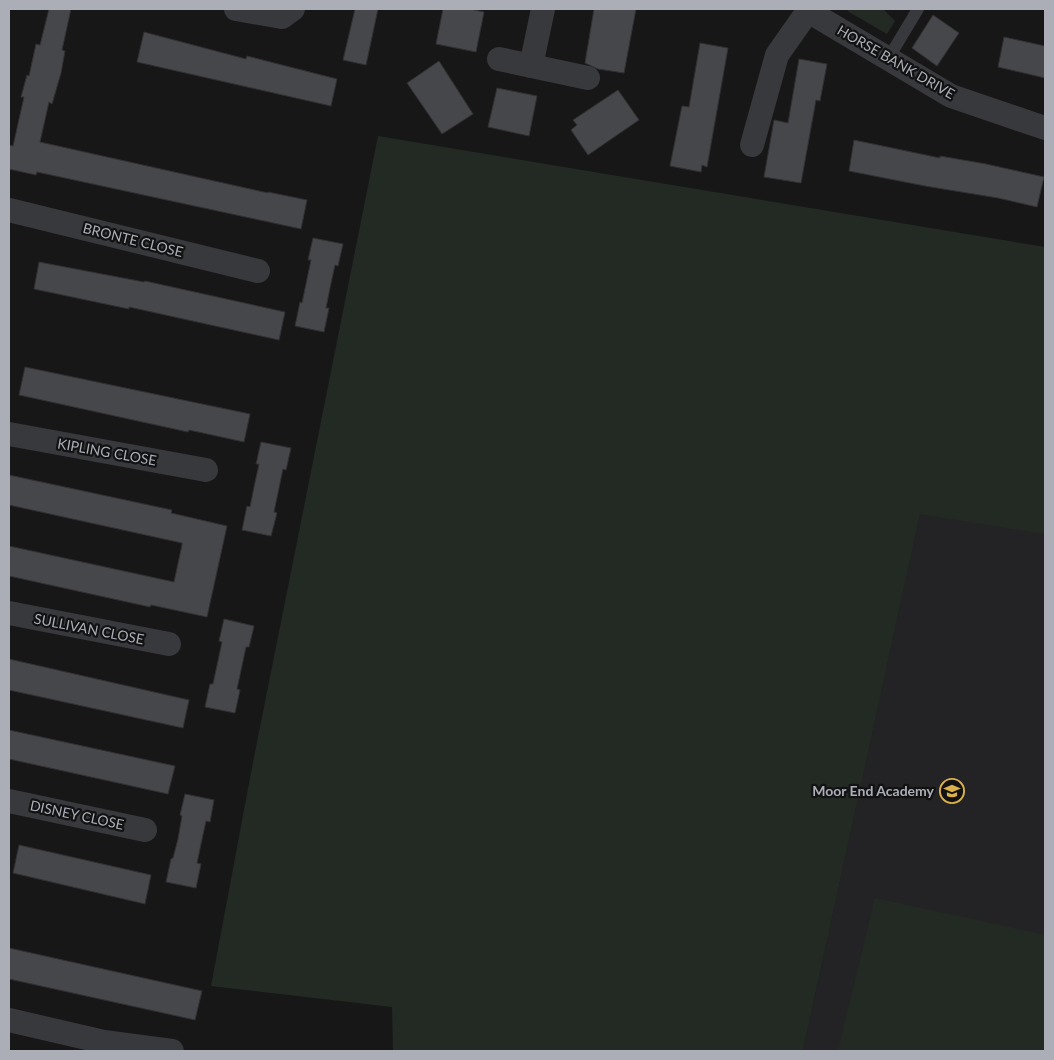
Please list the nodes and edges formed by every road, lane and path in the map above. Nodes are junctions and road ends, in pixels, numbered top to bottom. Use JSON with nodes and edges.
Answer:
{"nodes":[{"id":1,"x":236,"y":9,"type":"edge"},
{"id":2,"x":293,"y":9,"type":"edge"},
{"id":3,"x":543,"y":9,"type":"edge"},
{"id":4,"x":918,"y":9,"type":"edge"},
{"id":5,"x":807,"y":10,"type":"edge"},
{"id":6,"x":499,"y":59,"type":"dead end"},
{"id":7,"x":888,"y":59,"type":"junction"},
{"id":8,"x":532,"y":66,"type":"junction"},
{"id":9,"x":588,"y":78,"type":"dead end"},
{"id":10,"x":1045,"y":128,"type":"edge"},
{"id":11,"x":752,"y":145,"type":"dead end"},
{"id":12,"x":9,"y":210,"type":"edge"},
{"id":13,"x":258,"y":271,"type":"dead end"},
{"id":14,"x":9,"y":434,"type":"edge"},
{"id":15,"x":206,"y":470,"type":"dead end"},
{"id":16,"x":9,"y":613,"type":"edge"},
{"id":17,"x":169,"y":644,"type":"dead end"},
{"id":18,"x":9,"y":801,"type":"edge"},
{"id":19,"x":145,"y":830,"type":"dead end"},
{"id":20,"x":9,"y":1022,"type":"edge"},
{"id":21,"x":103,"y":1046,"type":"edge"},
{"id":22,"x":172,"y":1051,"type":"edge"}],
"edges":[{"from":1,"to":2,"type":"street"},
{"from":3,"to":8,"type":"street"},
{"from":4,"to":7,"type":"lane"},
{"from":5,"to":7,"type":"street","name":"HORSE BANK DRIVE"},
{"from":5,"to":11,"type":"street"},
{"from":6,"to":8,"type":"street"},
{"from":7,"to":10,"type":"street","name":"HORSE BANK DRIVE"},
{"from":8,"to":9,"type":"street"},
{"from":12,"to":13,"type":"street","name":"BRONTE CLOSE"},
{"from":14,"to":15,"type":"street","name":"KIPLING CLOSE"},
{"from":16,"to":17,"type":"street","name":"SULLIVAN CLOSE"},
{"from":18,"to":19,"type":"street","name":"DISNEY CLOSE"},
{"from":20,"to":21,"type":"street"},
{"from":21,"to":22,"type":"street"}]}
